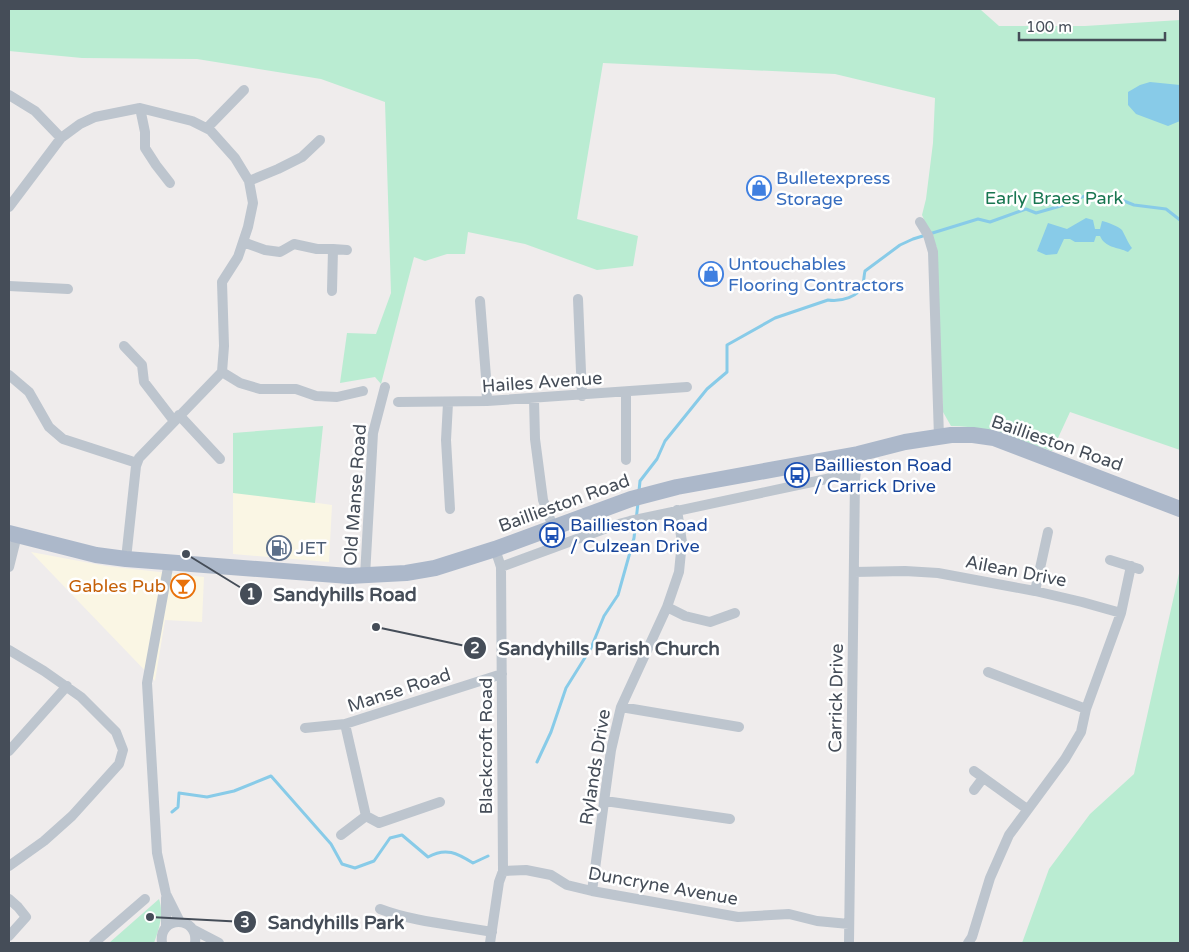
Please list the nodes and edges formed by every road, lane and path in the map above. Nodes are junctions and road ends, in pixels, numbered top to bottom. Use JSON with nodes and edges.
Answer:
{"nodes":[{"id":1,"x":244,"y":90,"type":"dead end"},
{"id":2,"x":9,"y":95,"type":"edge"},
{"id":3,"x":140,"y":108,"type":"junction"},
{"id":4,"x":206,"y":128,"type":"junction"},
{"id":5,"x":61,"y":138,"type":"junction"},
{"id":6,"x":320,"y":140,"type":"dead end"},
{"id":7,"x":250,"y":181,"type":"junction"},
{"id":8,"x":170,"y":183,"type":"dead end"},
{"id":9,"x":9,"y":207,"type":"edge"},
{"id":10,"x":920,"y":222,"type":"dead end"},
{"id":11,"x":242,"y":242,"type":"junction"},
{"id":12,"x":333,"y":249,"type":"junction"},
{"id":13,"x":347,"y":250,"type":"dead end"},
{"id":14,"x":9,"y":286,"type":"edge"},
{"id":15,"x":68,"y":288,"type":"dead end"},
{"id":16,"x":332,"y":291,"type":"dead end"},
{"id":17,"x":578,"y":299,"type":"dead end"},
{"id":18,"x":480,"y":301,"type":"dead end"},
{"id":19,"x":124,"y":346,"type":"dead end"},
{"id":20,"x":222,"y":372,"type":"junction"},
{"id":21,"x":9,"y":374,"type":"edge"},
{"id":22,"x":385,"y":387,"type":"dead end"},
{"id":23,"x":687,"y":387,"type":"dead end"},
{"id":24,"x":363,"y":391,"type":"dead end"},
{"id":25,"x":626,"y":392,"type":"junction"},
{"id":26,"x":582,"y":396,"type":"junction"},
{"id":27,"x":534,"y":399,"type":"junction"},
{"id":28,"x":398,"y":402,"type":"dead end"},
{"id":29,"x":487,"y":402,"type":"junction"},
{"id":30,"x":448,"y":403,"type":"junction"},
{"id":31,"x":176,"y":418,"type":"junction"},
{"id":32,"x":939,"y":437,"type":"junction"},
{"id":33,"x":858,"y":454,"type":"junction"},
{"id":34,"x":220,"y":459,"type":"dead end"},
{"id":35,"x":626,"y":460,"type":"dead end"},
{"id":36,"x":137,"y":463,"type":"junction"},
{"id":37,"x":855,"y":480,"type":"junction"},
{"id":38,"x":450,"y":509,"type":"dead end"},
{"id":39,"x":1180,"y":509,"type":"edge"},
{"id":40,"x":677,"y":510,"type":"junction"},
{"id":41,"x":553,"y":527,"type":"junction"},
{"id":42,"x":1048,"y":532,"type":"dead end"},
{"id":43,"x":13,"y":534,"type":"edge"},
{"id":44,"x":495,"y":549,"type":"junction"},
{"id":45,"x":126,"y":559,"type":"junction"},
{"id":46,"x":1110,"y":560,"type":"dead end"},
{"id":47,"x":169,"y":562,"type":"junction"},
{"id":48,"x":9,"y":567,"type":"edge"},
{"id":49,"x":501,"y":567,"type":"junction"},
{"id":50,"x":854,"y":572,"type":"junction"},
{"id":51,"x":364,"y":576,"type":"junction"},
{"id":52,"x":1035,"y":591,"type":"junction"},
{"id":53,"x":667,"y":607,"type":"junction"},
{"id":54,"x":735,"y":613,"type":"dead end"},
{"id":55,"x":1121,"y":614,"type":"junction"},
{"id":56,"x":9,"y":650,"type":"edge"},
{"id":57,"x":988,"y":672,"type":"dead end"},
{"id":58,"x":502,"y":674,"type":"junction"},
{"id":59,"x":67,"y":686,"type":"junction"},
{"id":60,"x":621,"y":707,"type":"junction"},
{"id":61,"x":1086,"y":709,"type":"junction"},
{"id":62,"x":345,"y":724,"type":"junction"},
{"id":63,"x":739,"y":727,"type":"dead end"},
{"id":64,"x":305,"y":728,"type":"dead end"},
{"id":65,"x":9,"y":751,"type":"edge"},
{"id":66,"x":974,"y":790,"type":"dead end"},
{"id":67,"x":605,"y":800,"type":"junction"},
{"id":68,"x":440,"y":802,"type":"dead end"},
{"id":69,"x":1027,"y":809,"type":"junction"},
{"id":70,"x":366,"y":816,"type":"junction"},
{"id":71,"x":730,"y":819,"type":"dead end"},
{"id":72,"x":341,"y":834,"type":"dead end"},
{"id":73,"x":9,"y":866,"type":"edge"},
{"id":74,"x":503,"y":871,"type":"junction"},
{"id":75,"x":592,"y":891,"type":"junction"},
{"id":76,"x":166,"y":894,"type":"junction"},
{"id":77,"x":9,"y":899,"type":"edge"},
{"id":78,"x":145,"y":899,"type":"dead end"},
{"id":79,"x":380,"y":909,"type":"dead end"},
{"id":80,"x":180,"y":922,"type":"junction"},
{"id":81,"x":849,"y":924,"type":"junction"},
{"id":82,"x":166,"y":927,"type":"junction"},
{"id":83,"x":194,"y":930,"type":"junction"},
{"id":84,"x":492,"y":932,"type":"junction"},
{"id":85,"x":9,"y":936,"type":"edge"},
{"id":86,"x":215,"y":941,"type":"edge"},
{"id":87,"x":196,"y":942,"type":"edge"},
{"id":88,"x":94,"y":943,"type":"edge"},
{"id":89,"x":162,"y":943,"type":"edge"},
{"id":90,"x":490,"y":943,"type":"edge"},
{"id":91,"x":849,"y":943,"type":"edge"},
{"id":92,"x":968,"y":943,"type":"edge"}],
"edges":[{"from":1,"to":4,"type":"street"},
{"from":2,"to":5,"type":"street"},
{"from":3,"to":4,"type":"street"},
{"from":3,"to":5,"type":"street"},
{"from":3,"to":8,"type":"street"},
{"from":4,"to":7,"type":"street"},
{"from":5,"to":9,"type":"street"},
{"from":6,"to":7,"type":"street"},
{"from":7,"to":11,"type":"street"},
{"from":10,"to":32,"type":"street"},
{"from":11,"to":12,"type":"street"},
{"from":11,"to":20,"type":"street"},
{"from":12,"to":13,"type":"street"},
{"from":12,"to":16,"type":"street"},
{"from":14,"to":15,"type":"street"},
{"from":17,"to":26,"type":"street"},
{"from":18,"to":29,"type":"street"},
{"from":19,"to":31,"type":"street"},
{"from":20,"to":24,"type":"street"},
{"from":20,"to":31,"type":"street"},
{"from":21,"to":36,"type":"street"},
{"from":22,"to":51,"type":"street","name":"Old Manse Road"},
{"from":23,"to":25,"type":"street","name":"Hailes Avenue"},
{"from":25,"to":26,"type":"street","name":"Hailes Avenue"},
{"from":25,"to":35,"type":"street"},
{"from":26,"to":27,"type":"street","name":"Hailes Avenue"},
{"from":27,"to":29,"type":"street","name":"Hailes Avenue"},
{"from":27,"to":41,"type":"street"},
{"from":28,"to":30,"type":"street","name":"Hailes Avenue"},
{"from":29,"to":30,"type":"street","name":"Hailes Avenue"},
{"from":30,"to":38,"type":"street"},
{"from":31,"to":34,"type":"street"},
{"from":31,"to":36,"type":"street"},
{"from":32,"to":33,"type":"main road","name":"Baillieston Road"},
{"from":32,"to":39,"type":"main road","name":"Baillieston Road"},
{"from":33,"to":37,"type":"street","name":"Carrick Drive"},
{"from":33,"to":41,"type":"main road","name":"Baillieston Road"},
{"from":36,"to":45,"type":"street"},
{"from":37,"to":40,"type":"street"},
{"from":37,"to":50,"type":"street","name":"Carrick Drive"},
{"from":40,"to":49,"type":"street"},
{"from":40,"to":53,"type":"street","name":"Rylands Drive"},
{"from":41,"to":44,"type":"main road","name":"Baillieston Road"},
{"from":42,"to":52,"type":"street"},
{"from":43,"to":45,"type":"main road","name":"Baillieston Road"},
{"from":43,"to":48,"type":"street"},
{"from":44,"to":49,"type":"street","name":"Blackcroft Road"},
{"from":44,"to":51,"type":"main road","name":"Baillieston Road"},
{"from":45,"to":47,"type":"main road","name":"Baillieston Road"},
{"from":46,"to":55,"type":"street"},
{"from":47,"to":51,"type":"main road","name":"Baillieston Road"},
{"from":47,"to":76,"type":"street"},
{"from":49,"to":58,"type":"street","name":"Blackcroft Road"},
{"from":50,"to":52,"type":"street","name":"Ailean Drive"},
{"from":50,"to":81,"type":"street","name":"Carrick Drive"},
{"from":52,"to":55,"type":"street","name":"Ailean Drive"},
{"from":53,"to":54,"type":"street"},
{"from":53,"to":60,"type":"street","name":"Rylands Drive"},
{"from":55,"to":61,"type":"street"},
{"from":56,"to":59,"type":"street"},
{"from":57,"to":61,"type":"street"},
{"from":58,"to":62,"type":"street","name":"Manse Road"},
{"from":58,"to":74,"type":"street","name":"Blackcroft Road"},
{"from":59,"to":65,"type":"street"},
{"from":59,"to":73,"type":"street"},
{"from":60,"to":63,"type":"street"},
{"from":60,"to":67,"type":"street","name":"Rylands Drive"},
{"from":61,"to":69,"type":"street"},
{"from":62,"to":64,"type":"street","name":"Manse Road"},
{"from":62,"to":70,"type":"street"},
{"from":66,"to":69,"type":"street"},
{"from":67,"to":71,"type":"street"},
{"from":67,"to":75,"type":"street","name":"Rylands Drive"},
{"from":68,"to":70,"type":"street"},
{"from":69,"to":92,"type":"street"},
{"from":70,"to":72,"type":"street"},
{"from":74,"to":75,"type":"street","name":"Duncryne Avenue"},
{"from":74,"to":84,"type":"street","name":"Blackcroft Road"},
{"from":75,"to":81,"type":"street","name":"Duncryne Avenue"},
{"from":76,"to":80,"type":"street"},
{"from":76,"to":82,"type":"street"},
{"from":77,"to":85,"type":"street"},
{"from":78,"to":88,"type":"street"},
{"from":79,"to":84,"type":"street"},
{"from":80,"to":82,"type":"street"},
{"from":80,"to":83,"type":"street"},
{"from":81,"to":91,"type":"street","name":"Carrick Drive"},
{"from":82,"to":89,"type":"street"},
{"from":83,"to":86,"type":"street"},
{"from":83,"to":87,"type":"street"},
{"from":84,"to":90,"type":"street","name":"Blackcroft Road"},
{"from":86,"to":87,"type":"street"}]}
